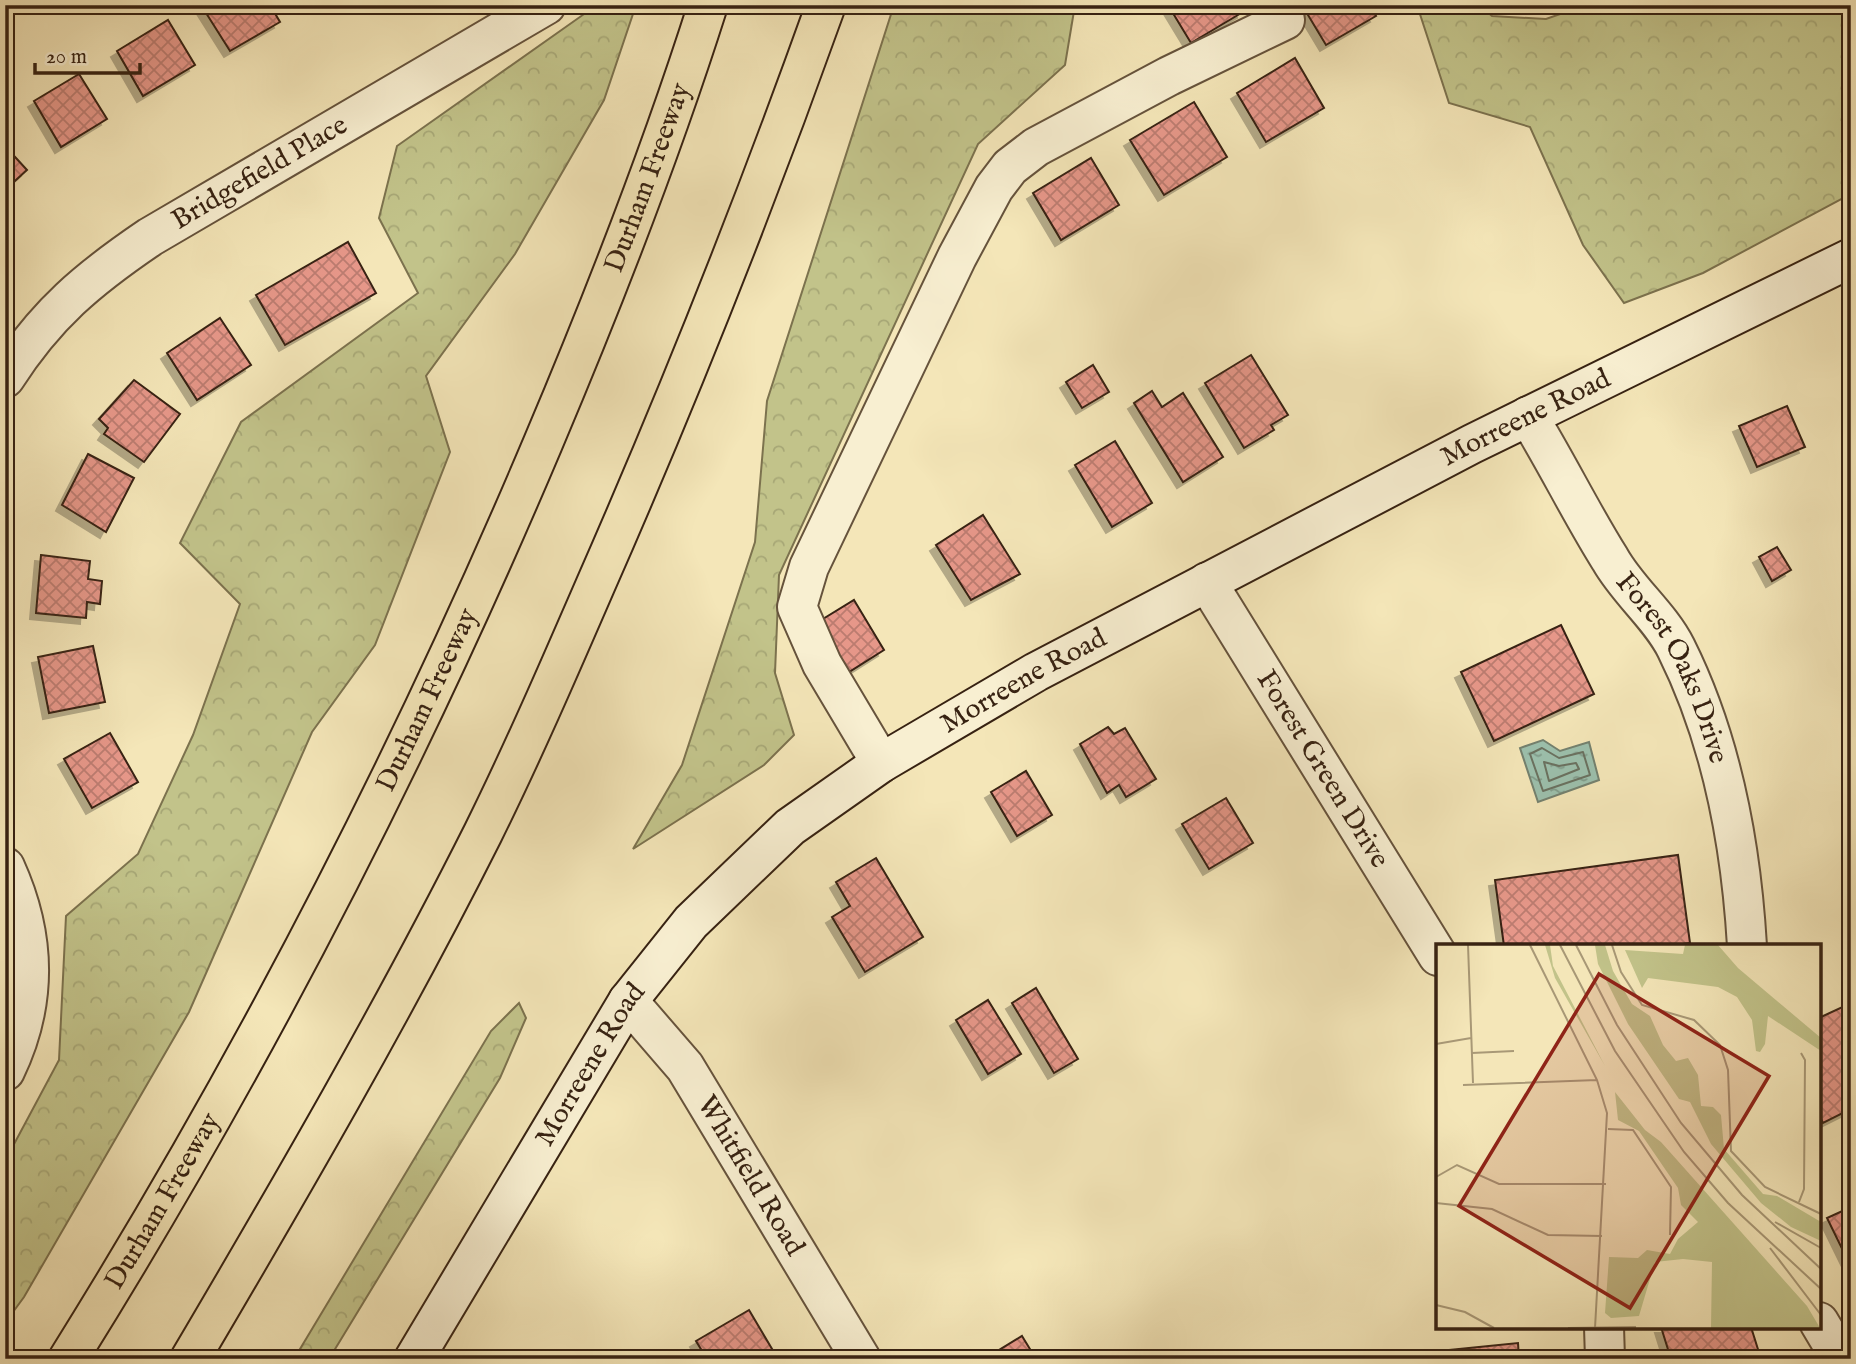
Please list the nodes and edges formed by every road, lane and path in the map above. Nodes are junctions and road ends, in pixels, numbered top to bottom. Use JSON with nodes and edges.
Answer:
{"nodes":[{"id":1,"x":546,"y":5,"type":"edge"},
{"id":2,"x":708,"y":5,"type":"edge"},
{"id":3,"x":826,"y":5,"type":"edge"},
{"id":4,"x":1284,"y":20,"type":"dead end"},
{"id":5,"x":1851,"y":258,"type":"edge"},
{"id":6,"x":5,"y":378,"type":"edge"},
{"id":7,"x":1528,"y":416,"type":"junction"},
{"id":8,"x":1207,"y":582,"type":"junction"},
{"id":9,"x":881,"y":763,"type":"junction"},
{"id":10,"x":5,"y":867,"type":"edge"},
{"id":11,"x":1747,"y":944,"type":"edge"},
{"id":12,"x":1436,"y":953,"type":"edge"},
{"id":13,"x":628,"y":1001,"type":"junction"},
{"id":14,"x":5,"y":1071,"type":"edge"},
{"id":15,"x":1821,"y":1325,"type":"edge"},
{"id":16,"x":1604,"y":1329,"type":"edge"},
{"id":17,"x":68,"y":1359,"type":"edge"},
{"id":18,"x":190,"y":1359,"type":"edge"},
{"id":19,"x":414,"y":1359,"type":"edge"},
{"id":20,"x":860,"y":1359,"type":"edge"},
{"id":21,"x":1605,"y":1359,"type":"edge"},
{"id":22,"x":1841,"y":1359,"type":"edge"}],
"edges":[{"from":1,"to":6,"type":"street","name":"Bridgefield Place"},
{"from":2,"to":17,"type":"highway","name":"Durham Freeway"},
{"from":3,"to":18,"type":"highway"},
{"from":4,"to":9,"type":"street"},
{"from":5,"to":7,"type":"street","name":"Morreene Road"},
{"from":7,"to":8,"type":"street","name":"Morreene Road"},
{"from":7,"to":11,"type":"street","name":"Forest Oaks Drive"},
{"from":8,"to":9,"type":"street","name":"Morreene Road"},
{"from":8,"to":12,"type":"street","name":"Forest Green Drive"},
{"from":9,"to":13,"type":"street","name":"Morreene Road"},
{"from":10,"to":14,"type":"street"},
{"from":13,"to":19,"type":"street","name":"Morreene Road"},
{"from":13,"to":20,"type":"street","name":"Whitfield Road"},
{"from":15,"to":22,"type":"street"},
{"from":16,"to":21,"type":"street"}]}
